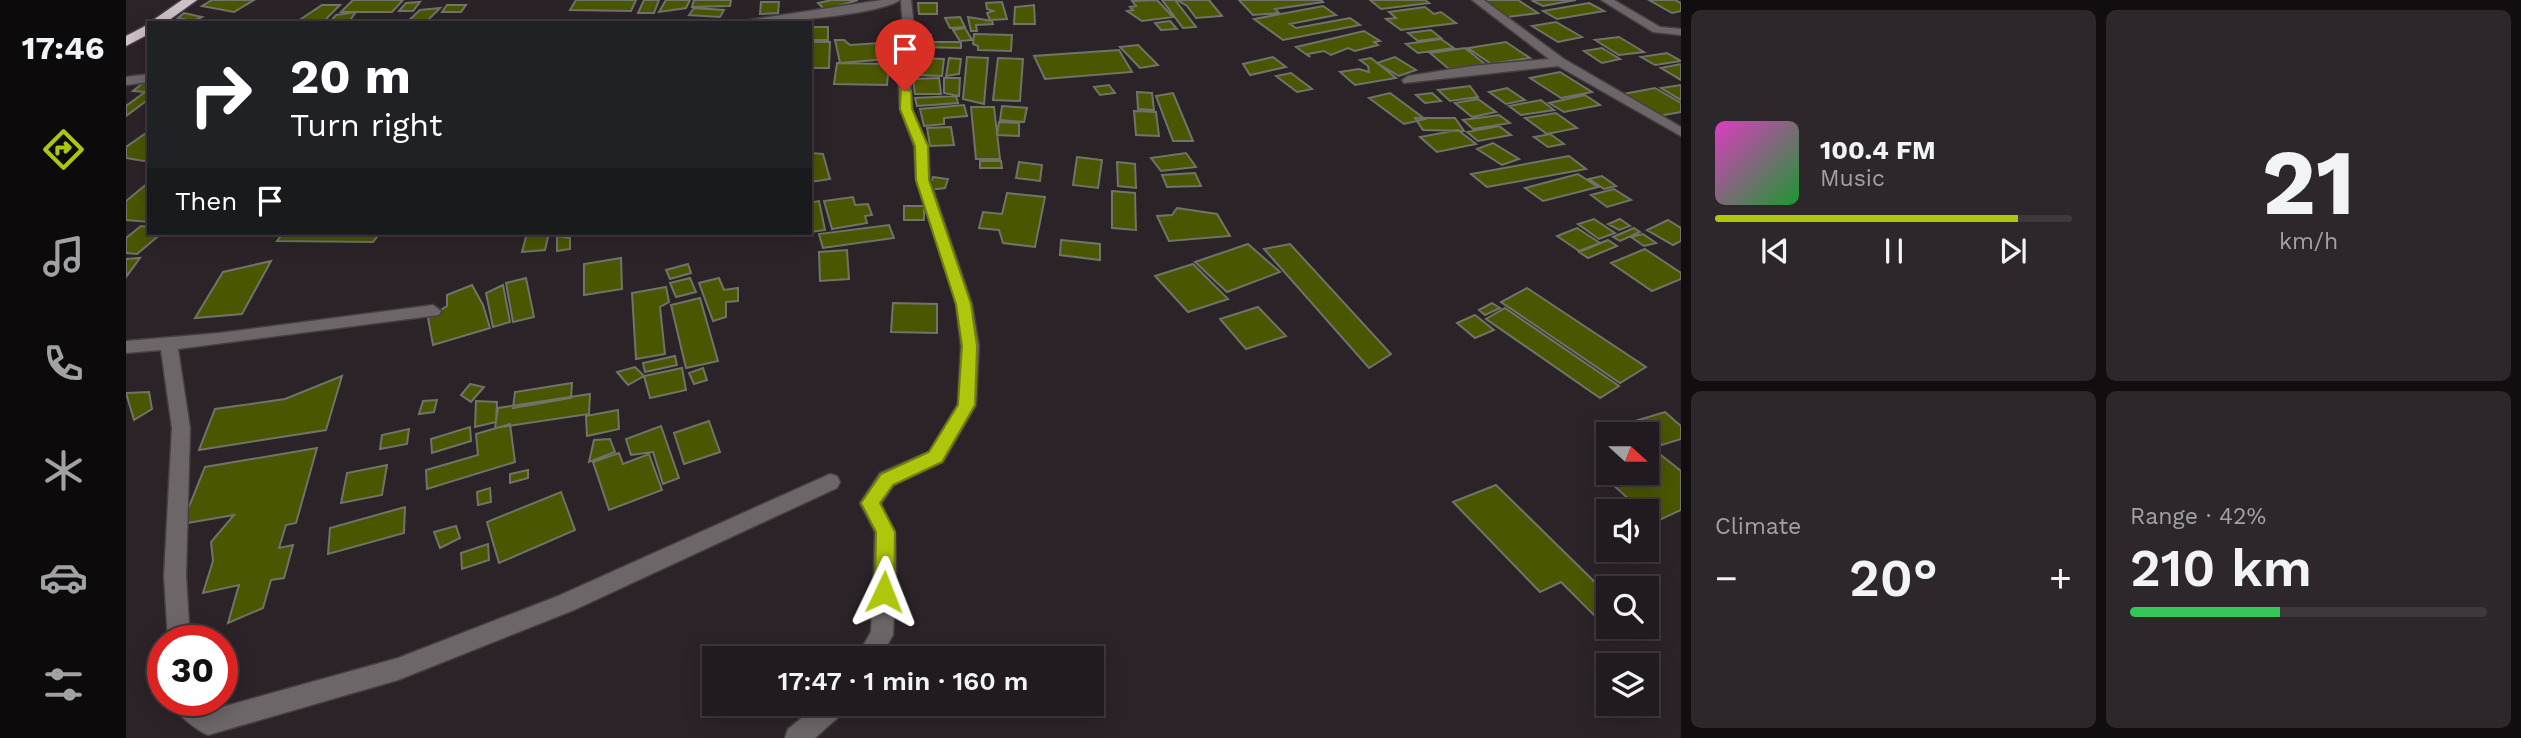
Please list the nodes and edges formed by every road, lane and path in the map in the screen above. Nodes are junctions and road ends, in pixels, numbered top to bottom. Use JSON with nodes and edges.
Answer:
{"nodes":[{"id":1,"x":191,"y":0,"type":"edge"},
{"id":2,"x":895,"y":0,"type":"edge"},
{"id":3,"x":906,"y":0,"type":"edge"},
{"id":4,"x":1477,"y":0,"type":"edge"},
{"id":5,"x":1606,"y":0,"type":"edge"},
{"id":6,"x":159,"y":21,"type":"edge"},
{"id":7,"x":763,"y":21,"type":"edge"},
{"id":8,"x":147,"y":29,"type":"edge"},
{"id":9,"x":1657,"y":30,"type":"junction"},
{"id":10,"x":1681,"y":32,"type":"edge"},
{"id":11,"x":126,"y":42,"type":"edge"},
{"id":12,"x":1681,"y":44,"type":"edge"},
{"id":13,"x":1560,"y":62,"type":"junction"},
{"id":14,"x":147,"y":78,"type":"edge"},
{"id":15,"x":1408,"y":80,"type":"dead end"},
{"id":16,"x":126,"y":81,"type":"edge"},
{"id":17,"x":1681,"y":132,"type":"edge"},
{"id":18,"x":433,"y":311,"type":"dead end"},
{"id":19,"x":169,"y":344,"type":"junction"},
{"id":20,"x":126,"y":348,"type":"edge"},
{"id":21,"x":830,"y":482,"type":"dead end"},
{"id":22,"x":177,"y":625,"type":"edge"},
{"id":23,"x":875,"y":646,"type":"edge"},
{"id":24,"x":238,"y":714,"type":"edge"},
{"id":25,"x":200,"y":716,"type":"edge"},
{"id":26,"x":233,"y":716,"type":"edge"},
{"id":27,"x":822,"y":716,"type":"edge"},
{"id":28,"x":797,"y":738,"type":"edge"}],
"edges":[{"from":1,"to":6,"type":"highway"},
{"from":2,"to":7,"type":"street"},
{"from":3,"to":23,"type":"street"},
{"from":4,"to":13,"type":"street"},
{"from":5,"to":9,"type":"street"},
{"from":8,"to":11,"type":"highway"},
{"from":9,"to":10,"type":"street"},
{"from":9,"to":12,"type":"street"},
{"from":13,"to":15,"type":"street"},
{"from":13,"to":17,"type":"street"},
{"from":14,"to":16,"type":"street"},
{"from":18,"to":19,"type":"street"},
{"from":19,"to":20,"type":"street"},
{"from":19,"to":22,"type":"street"},
{"from":21,"to":24,"type":"street"},
{"from":25,"to":26,"type":"street"},
{"from":27,"to":28,"type":"street"}]}
